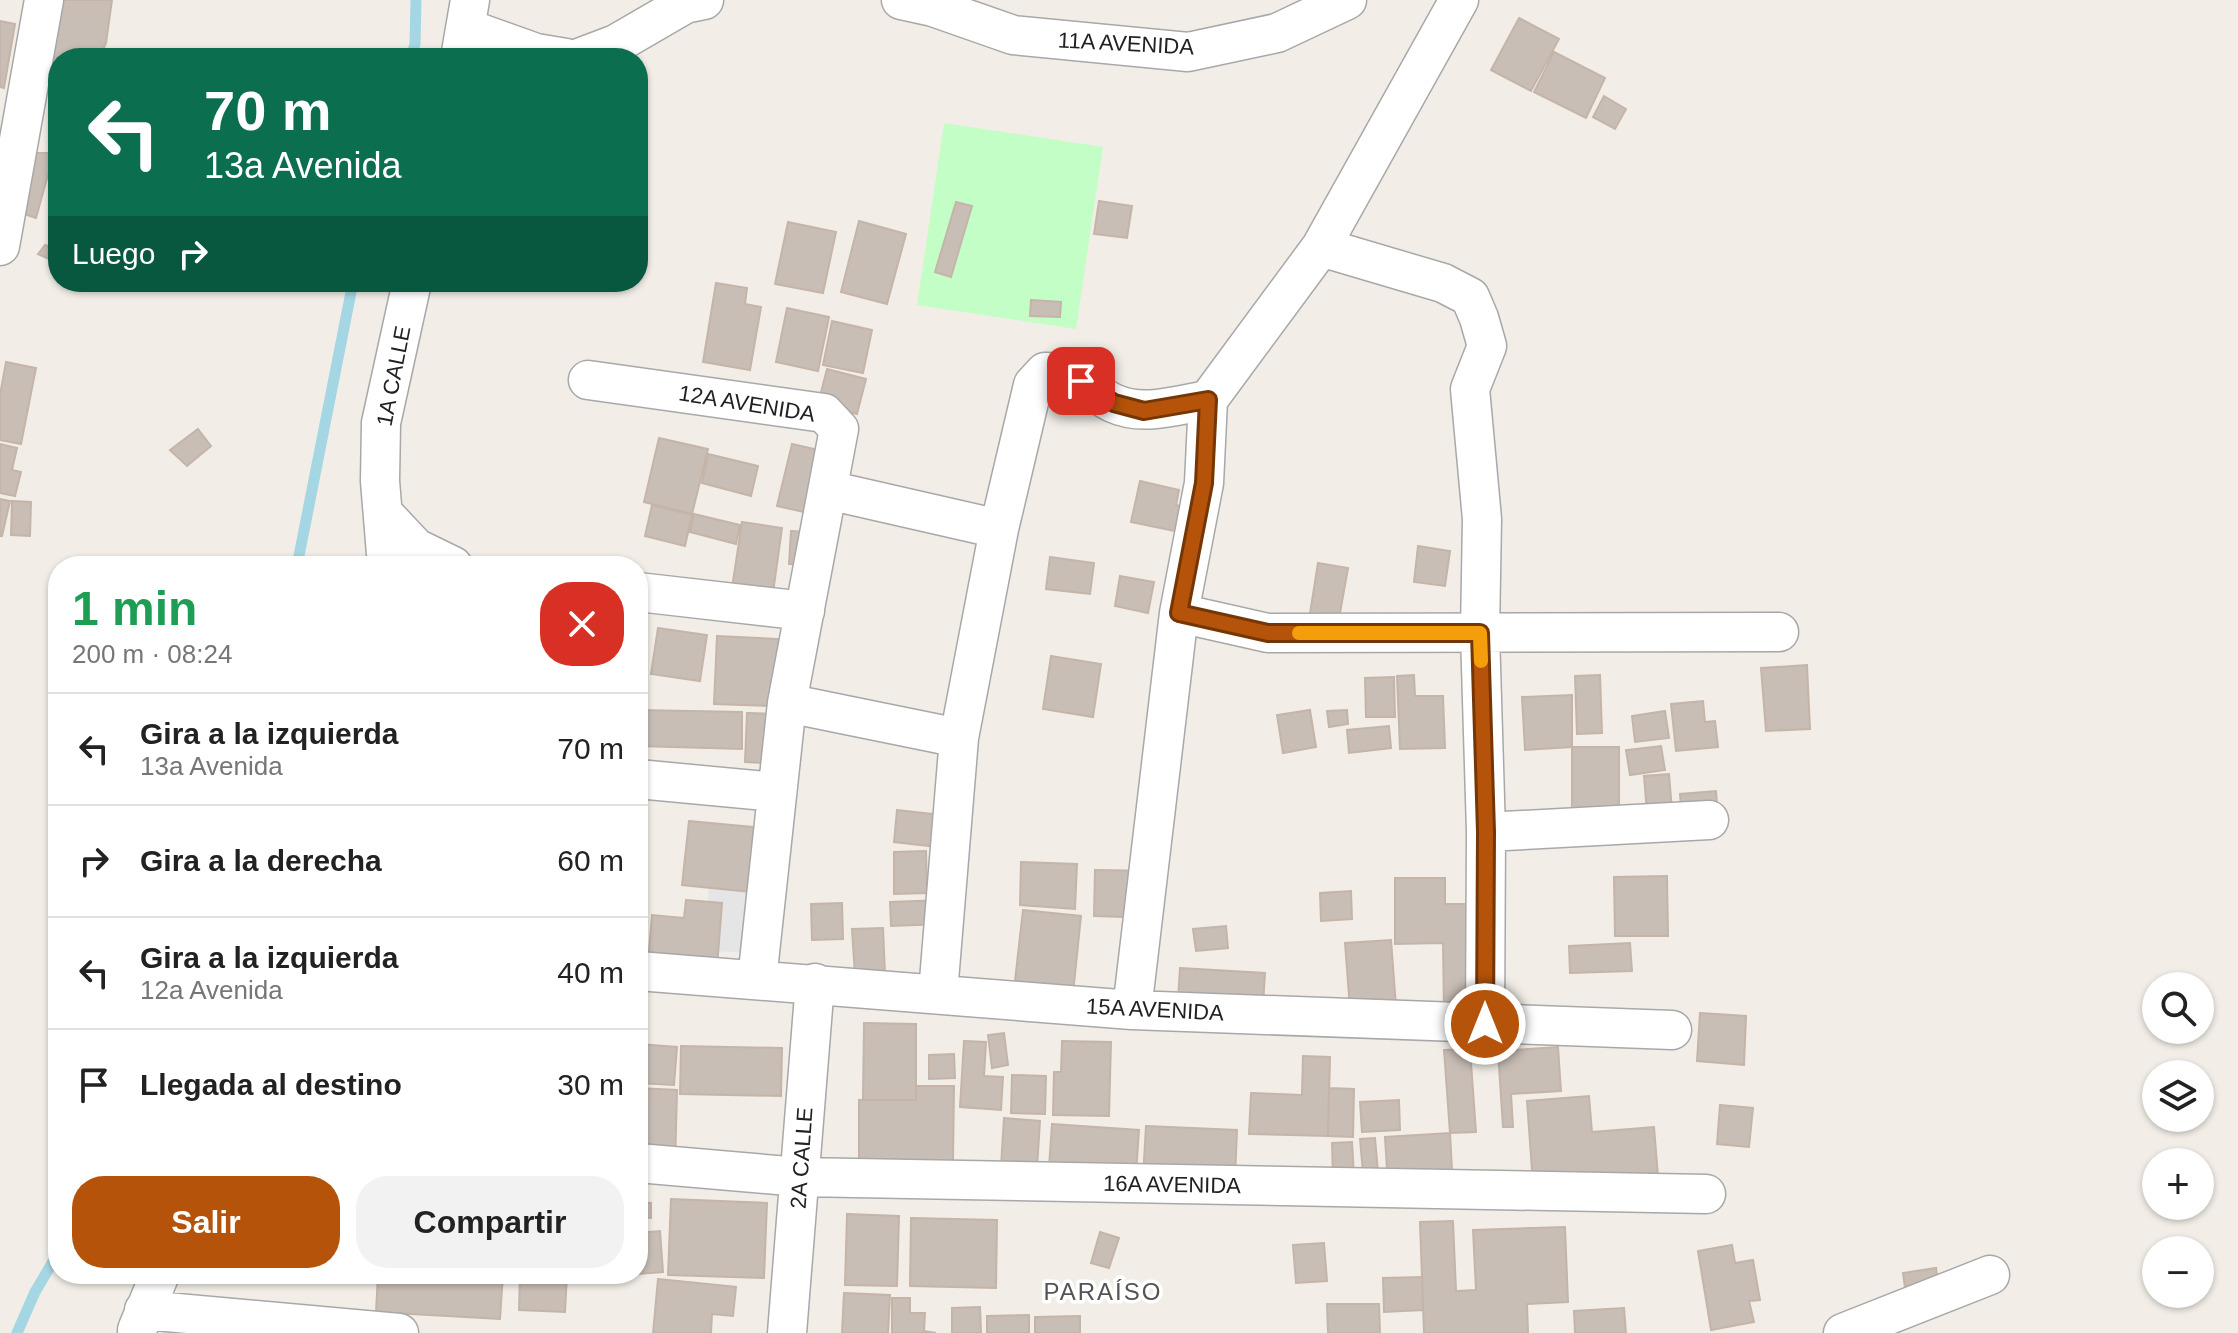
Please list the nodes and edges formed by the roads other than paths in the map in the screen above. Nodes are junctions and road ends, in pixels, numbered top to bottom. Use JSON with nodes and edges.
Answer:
{"nodes":[{"id":1,"x":44,"y":0,"type":"edge"},
{"id":2,"x":704,"y":0,"type":"edge"},
{"id":3,"x":901,"y":0,"type":"edge"},
{"id":4,"x":1347,"y":0,"type":"edge"},
{"id":5,"x":1459,"y":0,"type":"edge"},
{"id":6,"x":465,"y":29,"type":"edge"},
{"id":7,"x":521,"y":48,"type":"edge"},
{"id":8,"x":605,"y":48,"type":"edge"},
{"id":9,"x":0,"y":246,"type":"edge"},
{"id":10,"x":1321,"y":247,"type":"junction"},
{"id":11,"x":410,"y":292,"type":"edge"},
{"id":12,"x":588,"y":380,"type":"dead end"},
{"id":13,"x":1208,"y":400,"type":"junction"},
{"id":14,"x":828,"y":490,"type":"junction"},
{"id":15,"x":384,"y":514,"type":"junction"},
{"id":16,"x":999,"y":529,"type":"junction"},
{"id":17,"x":386,"y":556,"type":"edge"},
{"id":18,"x":432,"y":556,"type":"edge"},
{"id":19,"x":648,"y":593,"type":"edge"},
{"id":20,"x":805,"y":611,"type":"junction"},
{"id":21,"x":1179,"y":613,"type":"junction"},
{"id":22,"x":1779,"y":632,"type":"dead end"},
{"id":23,"x":1480,"y":633,"type":"junction"},
{"id":24,"x":787,"y":703,"type":"junction"},
{"id":25,"x":959,"y":738,"type":"junction"},
{"id":26,"x":648,"y":780,"type":"edge"},
{"id":27,"x":776,"y":792,"type":"junction"},
{"id":28,"x":1709,"y":820,"type":"dead end"},
{"id":29,"x":1486,"y":832,"type":"junction"},
{"id":30,"x":648,"y":972,"type":"edge"},
{"id":31,"x":757,"y":980,"type":"junction"},
{"id":32,"x":815,"y":983,"type":"junction"},
{"id":33,"x":938,"y":993,"type":"junction"},
{"id":34,"x":1132,"y":1010,"type":"junction"},
{"id":35,"x":1485,"y":1024,"type":"junction"},
{"id":36,"x":1672,"y":1030,"type":"dead end"},
{"id":37,"x":648,"y":1164,"type":"edge"},
{"id":38,"x":800,"y":1177,"type":"junction"},
{"id":39,"x":1706,"y":1194,"type":"dead end"},
{"id":40,"x":1990,"y":1275,"type":"dead end"},
{"id":41,"x":156,"y":1284,"type":"edge"},
{"id":42,"x":140,"y":1322,"type":"edge"},
{"id":43,"x":399,"y":1333,"type":"edge"},
{"id":44,"x":787,"y":1333,"type":"edge"},
{"id":45,"x":1843,"y":1333,"type":"edge"}],
"edges":[{"from":1,"to":9,"type":"street"},
{"from":2,"to":8,"type":"street"},
{"from":3,"to":4,"type":"street","name":"11A AVENIDA"},
{"from":5,"to":10,"type":"street"},
{"from":6,"to":7,"type":"street"},
{"from":10,"to":13,"type":"street"},
{"from":10,"to":23,"type":"street"},
{"from":11,"to":15,"type":"street","name":"1A CALLE"},
{"from":12,"to":14,"type":"street","name":"12A AVENIDA"},
{"from":13,"to":16,"type":"street"},
{"from":13,"to":21,"type":"street"},
{"from":14,"to":16,"type":"street"},
{"from":14,"to":20,"type":"street"},
{"from":15,"to":17,"type":"street","name":"1A CALLE"},
{"from":15,"to":18,"type":"street"},
{"from":16,"to":25,"type":"street"},
{"from":19,"to":20,"type":"street"},
{"from":20,"to":24,"type":"street"},
{"from":21,"to":23,"type":"street"},
{"from":21,"to":34,"type":"street"},
{"from":22,"to":23,"type":"street"},
{"from":23,"to":29,"type":"street"},
{"from":24,"to":25,"type":"street"},
{"from":24,"to":27,"type":"street"},
{"from":25,"to":33,"type":"street"},
{"from":26,"to":27,"type":"street"},
{"from":27,"to":31,"type":"street"},
{"from":28,"to":29,"type":"street"},
{"from":29,"to":35,"type":"street"},
{"from":30,"to":31,"type":"street","name":"15A AVENIDA"},
{"from":31,"to":32,"type":"street","name":"15A AVENIDA"},
{"from":32,"to":33,"type":"street","name":"15A AVENIDA"},
{"from":32,"to":38,"type":"street","name":"2A CALLE"},
{"from":33,"to":34,"type":"street","name":"15A AVENIDA"},
{"from":34,"to":35,"type":"street","name":"15A AVENIDA"},
{"from":35,"to":36,"type":"street","name":"15A AVENIDA"},
{"from":37,"to":38,"type":"street","name":"16A AVENIDA"},
{"from":38,"to":39,"type":"street","name":"16A AVENIDA"},
{"from":38,"to":44,"type":"street","name":"2A CALLE"},
{"from":40,"to":45,"type":"street"},
{"from":41,"to":42,"type":"street"},
{"from":42,"to":43,"type":"street"}]}
